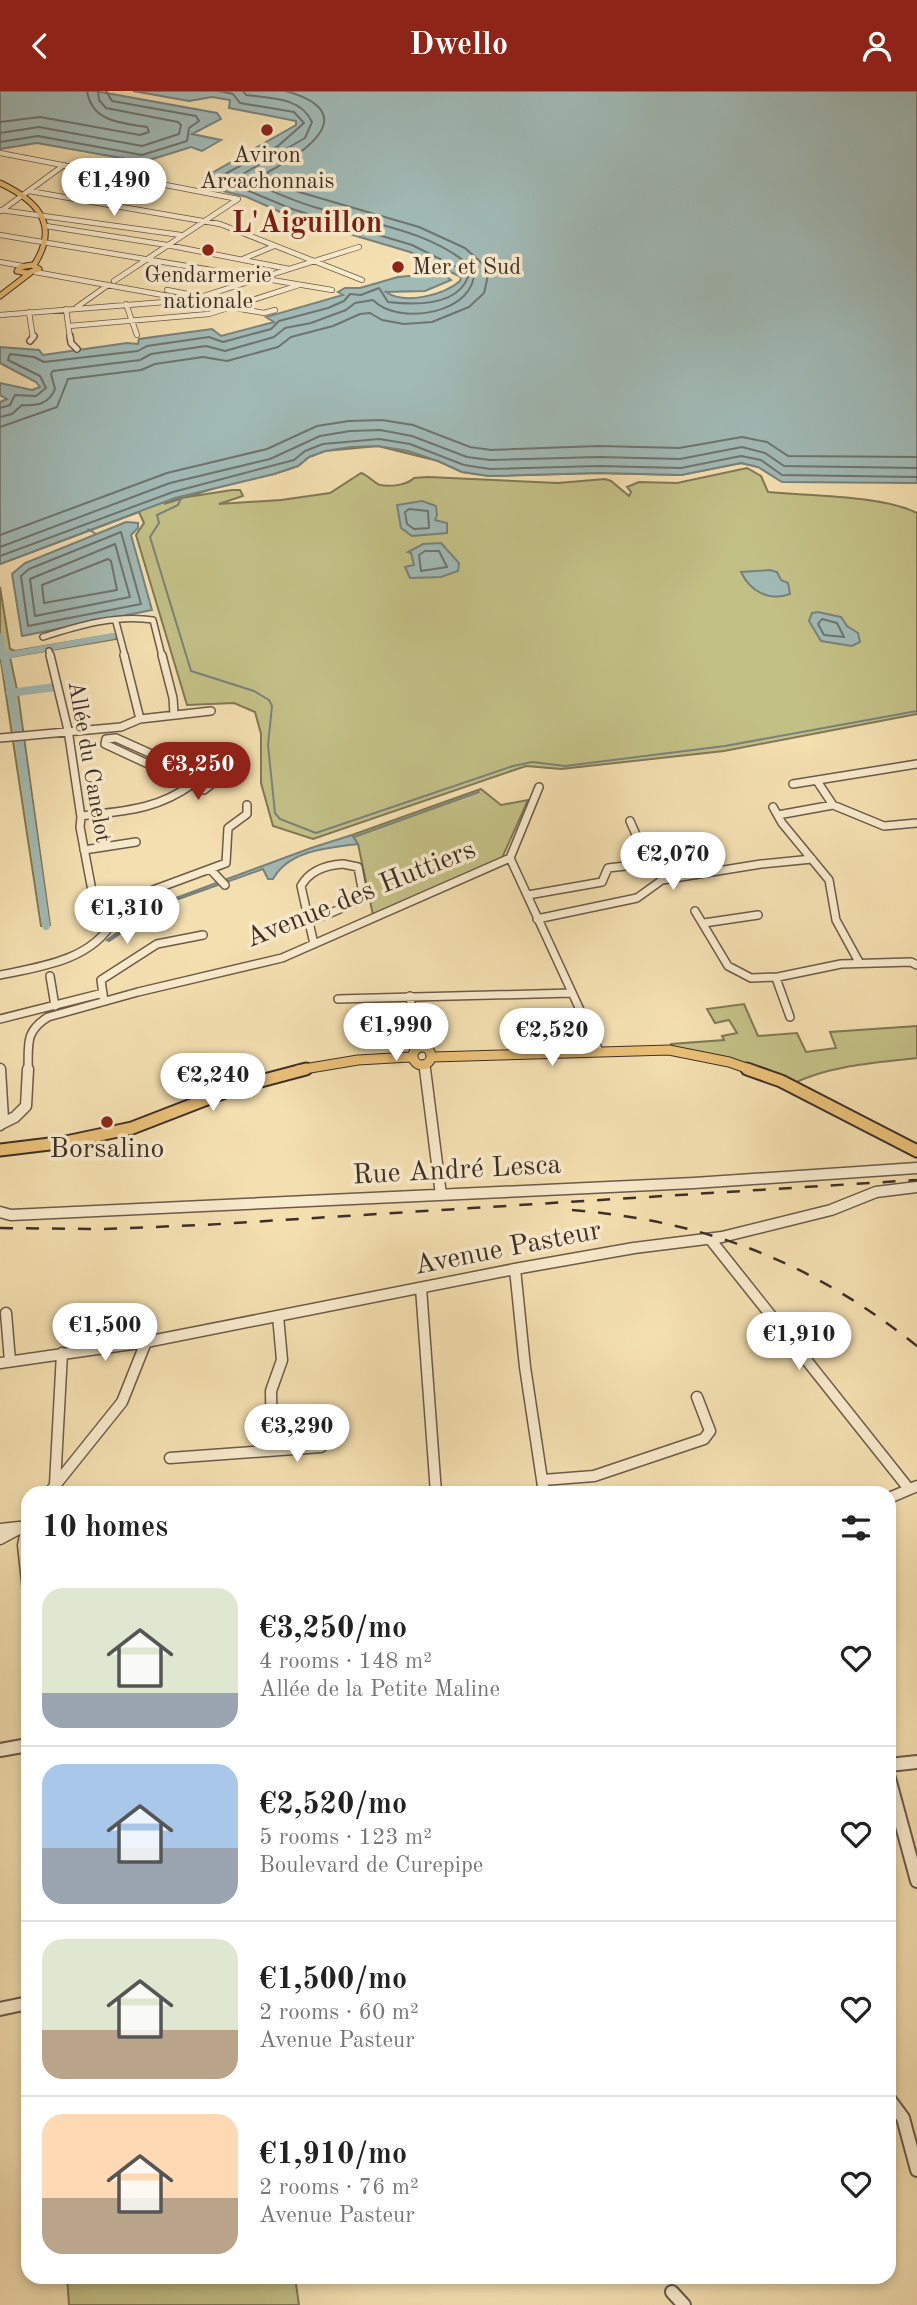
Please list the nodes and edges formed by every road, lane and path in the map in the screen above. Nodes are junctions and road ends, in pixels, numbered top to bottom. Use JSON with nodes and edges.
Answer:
{"nodes":[{"id":1,"x":0,"y":153,"type":"edge"},
{"id":2,"x":64,"y":165,"type":"junction"},
{"id":3,"x":0,"y":183,"type":"edge"},
{"id":4,"x":26,"y":193,"type":"junction"},
{"id":5,"x":1,"y":210,"type":"edge"},
{"id":6,"x":41,"y":216,"type":"junction"},
{"id":7,"x":203,"y":221,"type":"junction"},
{"id":8,"x":46,"y":226,"type":"junction"},
{"id":9,"x":135,"y":229,"type":"junction"},
{"id":10,"x":0,"y":235,"type":"edge"},
{"id":11,"x":181,"y":235,"type":"junction"},
{"id":12,"x":122,"y":238,"type":"junction"},
{"id":13,"x":47,"y":241,"type":"junction"},
{"id":14,"x":167,"y":245,"type":"junction"},
{"id":15,"x":274,"y":246,"type":"junction"},
{"id":16,"x":359,"y":247,"type":"dead end"},
{"id":17,"x":103,"y":251,"type":"junction"},
{"id":18,"x":147,"y":258,"type":"junction"},
{"id":19,"x":243,"y":259,"type":"junction"},
{"id":20,"x":315,"y":261,"type":"junction"},
{"id":21,"x":0,"y":263,"type":"edge"},
{"id":22,"x":21,"y":269,"type":"junction"},
{"id":23,"x":35,"y":270,"type":"junction"},
{"id":24,"x":290,"y":270,"type":"junction"},
{"id":25,"x":263,"y":278,"type":"junction"},
{"id":26,"x":362,"y":280,"type":"dead end"},
{"id":27,"x":114,"y":281,"type":"junction"},
{"id":28,"x":108,"y":285,"type":"junction"},
{"id":29,"x":300,"y":285,"type":"junction"},
{"id":30,"x":331,"y":290,"type":"dead end"},
{"id":31,"x":173,"y":291,"type":"junction"},
{"id":32,"x":0,"y":294,"type":"edge"},
{"id":33,"x":167,"y":296,"type":"junction"},
{"id":34,"x":204,"y":297,"type":"junction"},
{"id":35,"x":191,"y":300,"type":"junction"},
{"id":36,"x":241,"y":304,"type":"junction"},
{"id":37,"x":125,"y":305,"type":"junction"},
{"id":38,"x":229,"y":307,"type":"junction"},
{"id":39,"x":76,"y":308,"type":"junction"},
{"id":40,"x":66,"y":309,"type":"junction"},
{"id":41,"x":29,"y":312,"type":"junction"},
{"id":42,"x":0,"y":314,"type":"edge"},
{"id":43,"x":132,"y":321,"type":"junction"},
{"id":44,"x":69,"y":326,"type":"junction"},
{"id":45,"x":137,"y":335,"type":"dead end"},
{"id":46,"x":30,"y":341,"type":"dead end"},
{"id":47,"x":77,"y":349,"type":"dead end"},
{"id":48,"x":116,"y":622,"type":"junction"},
{"id":49,"x":43,"y":637,"type":"dead end"},
{"id":50,"x":50,"y":651,"type":"dead end"},
{"id":51,"x":211,"y":711,"type":"dead end"},
{"id":52,"x":174,"y":714,"type":"junction"},
{"id":53,"x":140,"y":719,"type":"junction"},
{"id":54,"x":96,"y":729,"type":"junction"},
{"id":55,"x":68,"y":730,"type":"junction"},
{"id":56,"x":0,"y":738,"type":"edge"},
{"id":57,"x":106,"y":739,"type":"junction"},
{"id":58,"x":220,"y":755,"type":"dead end"},
{"id":59,"x":917,"y":764,"type":"edge"},
{"id":60,"x":192,"y":773,"type":"junction"},
{"id":61,"x":202,"y":777,"type":"junction"},
{"id":62,"x":817,"y":781,"type":"junction"},
{"id":63,"x":793,"y":784,"type":"dead end"},
{"id":64,"x":192,"y":785,"type":"junction"},
{"id":65,"x":540,"y":787,"type":"dead end"},
{"id":66,"x":247,"y":804,"type":"dead end"},
{"id":67,"x":833,"y":805,"type":"junction"},
{"id":68,"x":773,"y":807,"type":"dead end"},
{"id":69,"x":778,"y":815,"type":"junction"},
{"id":70,"x":81,"y":816,"type":"junction"},
{"id":71,"x":630,"y":821,"type":"dead end"},
{"id":72,"x":917,"y":823,"type":"edge"},
{"id":73,"x":136,"y":842,"type":"dead end"},
{"id":74,"x":85,"y":850,"type":"junction"},
{"id":75,"x":510,"y":858,"type":"junction"},
{"id":76,"x":812,"y":859,"type":"junction"},
{"id":77,"x":211,"y":870,"type":"junction"},
{"id":78,"x":225,"y":885,"type":"dead end"},
{"id":79,"x":528,"y":895,"type":"junction"},
{"id":80,"x":695,"y":911,"type":"dead end"},
{"id":81,"x":109,"y":915,"type":"junction"},
{"id":82,"x":758,"y":915,"type":"dead end"},
{"id":83,"x":537,"y":919,"type":"junction"},
{"id":84,"x":308,"y":922,"type":"junction"},
{"id":85,"x":704,"y":923,"type":"junction"},
{"id":86,"x":204,"y":935,"type":"dead end"},
{"id":87,"x":314,"y":944,"type":"junction"},
{"id":88,"x":859,"y":962,"type":"junction"},
{"id":89,"x":917,"y":965,"type":"edge"},
{"id":90,"x":0,"y":975,"type":"edge"},
{"id":91,"x":50,"y":976,"type":"dead end"},
{"id":92,"x":776,"y":978,"type":"junction"},
{"id":93,"x":572,"y":993,"type":"junction"},
{"id":94,"x":410,"y":996,"type":"junction"},
{"id":95,"x":104,"y":997,"type":"junction"},
{"id":96,"x":338,"y":999,"type":"dead end"},
{"id":97,"x":55,"y":1006,"type":"junction"},
{"id":98,"x":790,"y":1017,"type":"dead end"},
{"id":99,"x":0,"y":1019,"type":"edge"},
{"id":100,"x":599,"y":1051,"type":"junction"},
{"id":101,"x":414,"y":1053,"type":"junction"},
{"id":102,"x":433,"y":1057,"type":"junction"},
{"id":103,"x":424,"y":1064,"type":"junction"},
{"id":104,"x":0,"y":1069,"type":"edge"},
{"id":105,"x":1,"y":1124,"type":"edge"},
{"id":106,"x":0,"y":1144,"type":"edge"},
{"id":107,"x":16,"y":1147,"type":"junction"},
{"id":108,"x":914,"y":1149,"type":"edge"},
{"id":109,"x":0,"y":1150,"type":"edge"},
{"id":110,"x":917,"y":1168,"type":"edge"},
{"id":111,"x":917,"y":1187,"type":"edge"},
{"id":112,"x":441,"y":1195,"type":"junction"},
{"id":113,"x":0,"y":1212,"type":"edge"},
{"id":114,"x":710,"y":1239,"type":"junction"},
{"id":115,"x":515,"y":1269,"type":"junction"},
{"id":116,"x":421,"y":1288,"type":"junction"},
{"id":117,"x":6,"y":1313,"type":"dead end"},
{"id":118,"x":278,"y":1317,"type":"junction"},
{"id":119,"x":146,"y":1342,"type":"junction"},
{"id":120,"x":61,"y":1353,"type":"junction"},
{"id":121,"x":5,"y":1362,"type":"edge"},
{"id":122,"x":697,"y":1397,"type":"dead end"},
{"id":123,"x":321,"y":1447,"type":"dead end"},
{"id":124,"x":272,"y":1449,"type":"junction"},
{"id":125,"x":170,"y":1458,"type":"dead end"},
{"id":126,"x":543,"y":1480,"type":"junction"},
{"id":127,"x":52,"y":1486,"type":"edge"},
{"id":128,"x":54,"y":1486,"type":"edge"},
{"id":129,"x":435,"y":1486,"type":"edge"},
{"id":130,"x":543,"y":1486,"type":"edge"},
{"id":131,"x":913,"y":1487,"type":"edge"},
{"id":132,"x":896,"y":1496,"type":"edge"},
{"id":133,"x":21,"y":1524,"type":"edge"},
{"id":134,"x":21,"y":1526,"type":"edge"},
{"id":135,"x":0,"y":1529,"type":"edge"},
{"id":136,"x":0,"y":1539,"type":"edge"},
{"id":137,"x":21,"y":1746,"type":"edge"},
{"id":138,"x":0,"y":1750,"type":"edge"},
{"id":139,"x":917,"y":1762,"type":"edge"},
{"id":140,"x":896,"y":1764,"type":"edge"},
{"id":141,"x":896,"y":1804,"type":"edge"},
{"id":142,"x":917,"y":1881,"type":"edge"},
{"id":143,"x":21,"y":2004,"type":"edge"},
{"id":144,"x":0,"y":2009,"type":"edge"},
{"id":145,"x":896,"y":2108,"type":"edge"},
{"id":146,"x":917,"y":2170,"type":"edge"},
{"id":147,"x":672,"y":2293,"type":"dead end"},
{"id":148,"x":684,"y":2305,"type":"edge"}],
"edges":[{"from":1,"to":2,"type":"street"},
{"from":2,"to":4,"type":"street"},
{"from":2,"to":7,"type":"street"},
{"from":3,"to":4,"type":"main road"},
{"from":4,"to":5,"type":"street"},
{"from":4,"to":6,"type":"main road"},
{"from":4,"to":7,"type":"street"},
{"from":5,"to":6,"type":"street"},
{"from":6,"to":8,"type":"main road"},
{"from":6,"to":9,"type":"street"},
{"from":7,"to":11,"type":"street"},
{"from":7,"to":15,"type":"street"},
{"from":8,"to":12,"type":"street"},
{"from":8,"to":13,"type":"main road"},
{"from":9,"to":11,"type":"street"},
{"from":9,"to":12,"type":"street"},
{"from":10,"to":13,"type":"street"},
{"from":11,"to":14,"type":"street"},
{"from":12,"to":14,"type":"street"},
{"from":12,"to":17,"type":"street"},
{"from":13,"to":17,"type":"street"},
{"from":13,"to":23,"type":"main road"},
{"from":14,"to":18,"type":"street"},
{"from":14,"to":19,"type":"street"},
{"from":15,"to":19,"type":"street"},
{"from":15,"to":20,"type":"street"},
{"from":16,"to":20,"type":"street"},
{"from":17,"to":18,"type":"street"},
{"from":18,"to":25,"type":"street"},
{"from":18,"to":27,"type":"street"},
{"from":19,"to":24,"type":"street"},
{"from":20,"to":24,"type":"street"},
{"from":20,"to":26,"type":"street"},
{"from":21,"to":22,"type":"street"},
{"from":22,"to":23,"type":"main road"},
{"from":22,"to":32,"type":"main road"},
{"from":23,"to":27,"type":"street"},
{"from":23,"to":28,"type":"street"},
{"from":23,"to":32,"type":"main road"},
{"from":24,"to":25,"type":"street"},
{"from":25,"to":29,"type":"street"},
{"from":25,"to":34,"type":"street"},
{"from":27,"to":28,"type":"street"},
{"from":27,"to":31,"type":"street"},
{"from":28,"to":33,"type":"street"},
{"from":28,"to":39,"type":"street"},
{"from":29,"to":30,"type":"street"},
{"from":29,"to":36,"type":"street"},
{"from":31,"to":33,"type":"street"},
{"from":31,"to":34,"type":"street"},
{"from":33,"to":35,"type":"street"},
{"from":34,"to":35,"type":"street"},
{"from":34,"to":36,"type":"street"},
{"from":35,"to":37,"type":"street"},
{"from":35,"to":38,"type":"street"},
{"from":36,"to":38,"type":"street"},
{"from":36,"to":38,"type":"street"},
{"from":37,"to":39,"type":"street"},
{"from":37,"to":43,"type":"street"},
{"from":38,"to":43,"type":"street"},
{"from":39,"to":40,"type":"street"},
{"from":40,"to":41,"type":"street"},
{"from":40,"to":44,"type":"street"},
{"from":41,"to":42,"type":"street"},
{"from":41,"to":46,"type":"street"},
{"from":43,"to":44,"type":"street"},
{"from":43,"to":45,"type":"street"},
{"from":44,"to":47,"type":"street"},
{"from":48,"to":49,"type":"street"},
{"from":48,"to":52,"type":"street"},
{"from":48,"to":53,"type":"street"},
{"from":50,"to":55,"type":"street","name":"Allée du Canelot"},
{"from":51,"to":52,"type":"street"},
{"from":52,"to":53,"type":"street"},
{"from":53,"to":54,"type":"street"},
{"from":54,"to":55,"type":"street"},
{"from":54,"to":57,"type":"street"},
{"from":55,"to":56,"type":"street"},
{"from":55,"to":70,"type":"street","name":"Allée du Canelot"},
{"from":57,"to":60,"type":"street"},
{"from":57,"to":64,"type":"street"},
{"from":58,"to":60,"type":"street"},
{"from":59,"to":62,"type":"street"},
{"from":60,"to":61,"type":"street"},
{"from":61,"to":64,"type":"street"},
{"from":61,"to":64,"type":"street"},
{"from":62,"to":63,"type":"street"},
{"from":62,"to":67,"type":"street"},
{"from":64,"to":70,"type":"street"},
{"from":65,"to":75,"type":"street"},
{"from":66,"to":77,"type":"street"},
{"from":67,"to":69,"type":"street"},
{"from":67,"to":72,"type":"street"},
{"from":68,"to":69,"type":"street"},
{"from":69,"to":76,"type":"street"},
{"from":70,"to":74,"type":"street","name":"Allée du Canelot"},
{"from":71,"to":79,"type":"street"},
{"from":73,"to":74,"type":"street"},
{"from":74,"to":81,"type":"street","name":"Allée du Canelot"},
{"from":75,"to":79,"type":"street"},
{"from":75,"to":87,"type":"street","name":"Avenue des Huttiers"},
{"from":76,"to":83,"type":"street"},
{"from":76,"to":88,"type":"street"},
{"from":77,"to":78,"type":"street"},
{"from":77,"to":81,"type":"street"},
{"from":79,"to":83,"type":"street"},
{"from":80,"to":85,"type":"street"},
{"from":81,"to":90,"type":"street"},
{"from":82,"to":85,"type":"street"},
{"from":83,"to":93,"type":"street"},
{"from":84,"to":84,"type":"street"},
{"from":84,"to":87,"type":"street"},
{"from":85,"to":92,"type":"street"},
{"from":86,"to":95,"type":"street"},
{"from":87,"to":95,"type":"street","name":"Avenue des Huttiers"},
{"from":88,"to":89,"type":"street"},
{"from":88,"to":92,"type":"street"},
{"from":91,"to":97,"type":"street"},
{"from":92,"to":98,"type":"street"},
{"from":93,"to":94,"type":"street"},
{"from":93,"to":100,"type":"street"},
{"from":94,"to":96,"type":"street"},
{"from":94,"to":101,"type":"street"},
{"from":95,"to":97,"type":"street"},
{"from":95,"to":105,"type":"street"},
{"from":97,"to":99,"type":"street"},
{"from":100,"to":102,"type":"main road"},
{"from":100,"to":108,"type":"main road"},
{"from":101,"to":102,"type":"main road"},
{"from":101,"to":103,"type":"main road"},
{"from":101,"to":107,"type":"main road"},
{"from":102,"to":103,"type":"main road"},
{"from":103,"to":112,"type":"street"},
{"from":104,"to":105,"type":"street"},
{"from":106,"to":107,"type":"main road"},
{"from":107,"to":109,"type":"main road"},
{"from":110,"to":112,"type":"street","name":"Rue André Lesca"},
{"from":111,"to":114,"type":"street","name":"Avenue Pasteur"},
{"from":112,"to":113,"type":"street","name":"Rue André Lesca"},
{"from":114,"to":115,"type":"street","name":"Avenue Pasteur"},
{"from":114,"to":131,"type":"street"},
{"from":115,"to":116,"type":"street","name":"Avenue Pasteur"},
{"from":115,"to":126,"type":"street"},
{"from":116,"to":118,"type":"street","name":"Avenue Pasteur"},
{"from":116,"to":129,"type":"street"},
{"from":117,"to":121,"type":"street"},
{"from":118,"to":119,"type":"street","name":"Avenue Pasteur"},
{"from":118,"to":124,"type":"street"},
{"from":119,"to":120,"type":"street","name":"Avenue Pasteur"},
{"from":119,"to":128,"type":"street"},
{"from":120,"to":121,"type":"street","name":"Avenue Pasteur"},
{"from":120,"to":127,"type":"street"},
{"from":122,"to":126,"type":"street"},
{"from":123,"to":124,"type":"street"},
{"from":124,"to":125,"type":"street"},
{"from":126,"to":130,"type":"street"},
{"from":131,"to":132,"type":"street"},
{"from":133,"to":135,"type":"street"},
{"from":134,"to":136,"type":"street"},
{"from":137,"to":138,"type":"street"},
{"from":139,"to":140,"type":"street"},
{"from":141,"to":142,"type":"street"},
{"from":143,"to":144,"type":"street"},
{"from":145,"to":146,"type":"street"},
{"from":147,"to":148,"type":"street"}]}
